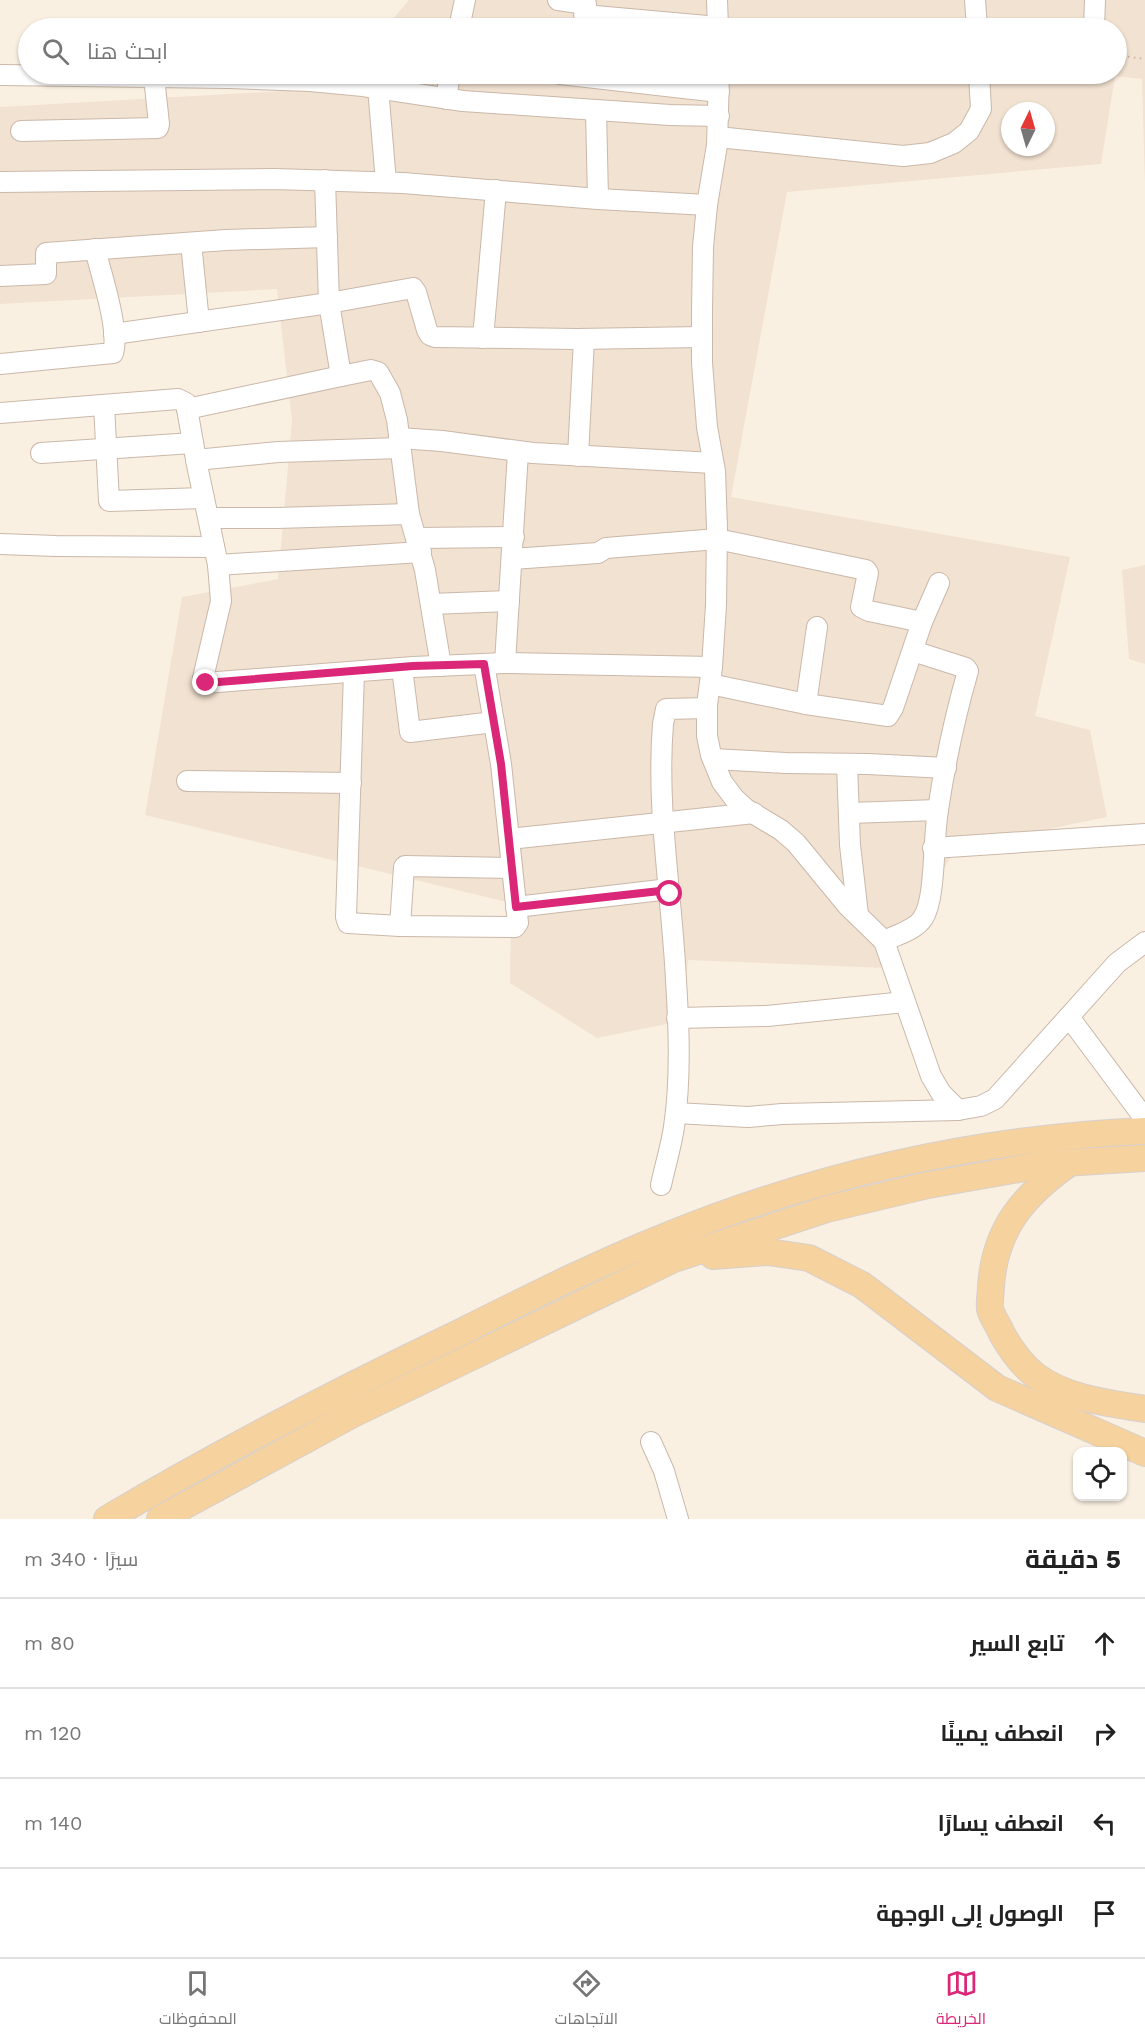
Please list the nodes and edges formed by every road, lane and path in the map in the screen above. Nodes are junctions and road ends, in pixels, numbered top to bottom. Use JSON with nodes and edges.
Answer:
{"nodes":[{"id":1,"x":465,"y":0,"type":"edge"},
{"id":2,"x":558,"y":0,"type":"edge"},
{"id":3,"x":717,"y":0,"type":"edge"},
{"id":4,"x":975,"y":0,"type":"edge"},
{"id":5,"x":1095,"y":0,"type":"edge"},
{"id":6,"x":585,"y":12,"type":"edge"},
{"id":7,"x":461,"y":18,"type":"edge"},
{"id":8,"x":635,"y":18,"type":"edge"},
{"id":9,"x":718,"y":18,"type":"edge"},
{"id":10,"x":976,"y":18,"type":"edge"},
{"id":11,"x":1094,"y":18,"type":"edge"},
{"id":12,"x":1127,"y":57,"type":"edge"},
{"id":13,"x":1145,"y":59,"type":"edge"},
{"id":14,"x":0,"y":75,"type":"edge"},
{"id":15,"x":18,"y":75,"type":"edge"},
{"id":16,"x":155,"y":84,"type":"edge"},
{"id":17,"x":339,"y":84,"type":"edge"},
{"id":18,"x":448,"y":84,"type":"edge"},
{"id":19,"x":719,"y":84,"type":"edge"},
{"id":20,"x":980,"y":84,"type":"edge"},
{"id":21,"x":378,"y":88,"type":"junction"},
{"id":22,"x":446,"y":99,"type":"junction"},
{"id":23,"x":596,"y":110,"type":"junction"},
{"id":24,"x":719,"y":116,"type":"junction"},
{"id":25,"x":21,"y":131,"type":"dead end"},
{"id":26,"x":718,"y":137,"type":"junction"},
{"id":27,"x":326,"y":180,"type":"junction"},
{"id":28,"x":0,"y":182,"type":"edge"},
{"id":29,"x":386,"y":182,"type":"junction"},
{"id":30,"x":496,"y":190,"type":"junction"},
{"id":31,"x":598,"y":199,"type":"junction"},
{"id":32,"x":707,"y":205,"type":"junction"},
{"id":33,"x":327,"y":237,"type":"junction"},
{"id":34,"x":191,"y":243,"type":"junction"},
{"id":35,"x":95,"y":249,"type":"junction"},
{"id":36,"x":0,"y":276,"type":"edge"},
{"id":37,"x":330,"y":303,"type":"junction"},
{"id":38,"x":199,"y":322,"type":"junction"},
{"id":39,"x":114,"y":334,"type":"junction"},
{"id":40,"x":702,"y":337,"type":"junction"},
{"id":41,"x":483,"y":338,"type":"junction"},
{"id":42,"x":584,"y":339,"type":"junction"},
{"id":43,"x":0,"y":364,"type":"edge"},
{"id":44,"x":341,"y":376,"type":"junction"},
{"id":45,"x":104,"y":405,"type":"junction"},
{"id":46,"x":187,"y":409,"type":"junction"},
{"id":47,"x":0,"y":413,"type":"edge"},
{"id":48,"x":400,"y":442,"type":"junction"},
{"id":49,"x":106,"y":448,"type":"junction"},
{"id":50,"x":194,"y":451,"type":"junction"},
{"id":51,"x":518,"y":452,"type":"junction"},
{"id":52,"x":41,"y":453,"type":"dead end"},
{"id":53,"x":578,"y":456,"type":"junction"},
{"id":54,"x":713,"y":463,"type":"junction"},
{"id":55,"x":204,"y":498,"type":"junction"},
{"id":56,"x":409,"y":514,"type":"junction"},
{"id":57,"x":209,"y":519,"type":"junction"},
{"id":58,"x":514,"y":537,"type":"junction"},
{"id":59,"x":717,"y":539,"type":"junction"},
{"id":60,"x":0,"y":544,"type":"edge"},
{"id":61,"x":418,"y":545,"type":"junction"},
{"id":62,"x":216,"y":556,"type":"junction"},
{"id":63,"x":512,"y":559,"type":"junction"},
{"id":64,"x":939,"y":583,"type":"dead end"},
{"id":65,"x":509,"y":601,"type":"junction"},
{"id":66,"x":431,"y":604,"type":"junction"},
{"id":67,"x":922,"y":622,"type":"junction"},
{"id":68,"x":817,"y":627,"type":"dead end"},
{"id":69,"x":913,"y":651,"type":"junction"},
{"id":70,"x":505,"y":663,"type":"junction"},
{"id":71,"x":484,"y":664,"type":"junction"},
{"id":72,"x":441,"y":666,"type":"junction"},
{"id":73,"x":402,"y":668,"type":"junction"},
{"id":74,"x":354,"y":672,"type":"junction"},
{"id":75,"x":711,"y":676,"type":"junction"},
{"id":76,"x":806,"y":704,"type":"junction"},
{"id":77,"x":707,"y":708,"type":"junction"},
{"id":78,"x":494,"y":722,"type":"junction"},
{"id":79,"x":713,"y":759,"type":"junction"},
{"id":80,"x":847,"y":764,"type":"junction"},
{"id":81,"x":946,"y":768,"type":"junction"},
{"id":82,"x":187,"y":781,"type":"dead end"},
{"id":83,"x":351,"y":783,"type":"junction"},
{"id":84,"x":938,"y":810,"type":"junction"},
{"id":85,"x":754,"y":813,"type":"junction"},
{"id":86,"x":849,"y":813,"type":"junction"},
{"id":87,"x":664,"y":822,"type":"junction"},
{"id":88,"x":1145,"y":834,"type":"edge"},
{"id":89,"x":509,"y":839,"type":"junction"},
{"id":90,"x":933,"y":848,"type":"junction"},
{"id":91,"x":512,"y":868,"type":"junction"},
{"id":92,"x":669,"y":890,"type":"junction"},
{"id":93,"x":516,"y":907,"type":"junction"},
{"id":94,"x":858,"y":915,"type":"junction"},
{"id":95,"x":400,"y":926,"type":"junction"},
{"id":96,"x":884,"y":941,"type":"junction"},
{"id":97,"x":1145,"y":942,"type":"edge"},
{"id":98,"x":905,"y":1002,"type":"junction"},
{"id":99,"x":1069,"y":1017,"type":"junction"},
{"id":100,"x":677,"y":1018,"type":"junction"},
{"id":101,"x":958,"y":1110,"type":"junction"},
{"id":102,"x":675,"y":1113,"type":"junction"},
{"id":103,"x":1145,"y":1119,"type":"edge"},
{"id":104,"x":1145,"y":1131,"type":"edge"},
{"id":105,"x":1145,"y":1158,"type":"edge"},
{"id":106,"x":1068,"y":1164,"type":"junction"},
{"id":107,"x":661,"y":1185,"type":"dead end"},
{"id":108,"x":674,"y":1259,"type":"junction"},
{"id":109,"x":1145,"y":1408,"type":"edge"},
{"id":110,"x":651,"y":1442,"type":"dead end"},
{"id":111,"x":1145,"y":1453,"type":"edge"},
{"id":112,"x":107,"y":1519,"type":"edge"},
{"id":113,"x":160,"y":1519,"type":"edge"},
{"id":114,"x":678,"y":1519,"type":"edge"}],
"edges":[{"from":1,"to":7,"type":"street"},
{"from":2,"to":6,"type":"street"},
{"from":3,"to":9,"type":"street"},
{"from":4,"to":10,"type":"street"},
{"from":5,"to":11,"type":"street"},
{"from":6,"to":8,"type":"street"},
{"from":12,"to":13,"type":"path"},
{"from":14,"to":15,"type":"street"},
{"from":16,"to":25,"type":"street"},
{"from":17,"to":21,"type":"street"},
{"from":18,"to":22,"type":"street"},
{"from":19,"to":24,"type":"street"},
{"from":20,"to":26,"type":"street"},
{"from":21,"to":22,"type":"street"},
{"from":21,"to":29,"type":"street"},
{"from":22,"to":23,"type":"street"},
{"from":23,"to":24,"type":"street"},
{"from":23,"to":31,"type":"street"},
{"from":24,"to":26,"type":"street"},
{"from":26,"to":32,"type":"street"},
{"from":27,"to":28,"type":"street"},
{"from":27,"to":29,"type":"street"},
{"from":27,"to":33,"type":"street"},
{"from":29,"to":30,"type":"street"},
{"from":30,"to":31,"type":"street"},
{"from":30,"to":41,"type":"street"},
{"from":31,"to":32,"type":"street"},
{"from":32,"to":40,"type":"street"},
{"from":33,"to":34,"type":"street"},
{"from":33,"to":37,"type":"street"},
{"from":34,"to":35,"type":"street"},
{"from":34,"to":38,"type":"street"},
{"from":35,"to":36,"type":"street"},
{"from":35,"to":39,"type":"street"},
{"from":37,"to":38,"type":"street"},
{"from":37,"to":41,"type":"street"},
{"from":37,"to":44,"type":"street"},
{"from":38,"to":39,"type":"street"},
{"from":39,"to":43,"type":"street"},
{"from":40,"to":42,"type":"street"},
{"from":40,"to":54,"type":"street"},
{"from":41,"to":42,"type":"street"},
{"from":42,"to":53,"type":"street"},
{"from":44,"to":46,"type":"street"},
{"from":44,"to":48,"type":"street"},
{"from":45,"to":46,"type":"street"},
{"from":45,"to":47,"type":"street"},
{"from":45,"to":49,"type":"street"},
{"from":46,"to":50,"type":"street"},
{"from":48,"to":50,"type":"street"},
{"from":48,"to":51,"type":"street"},
{"from":48,"to":56,"type":"street"},
{"from":49,"to":50,"type":"street"},
{"from":49,"to":52,"type":"street"},
{"from":49,"to":55,"type":"street"},
{"from":50,"to":55,"type":"street"},
{"from":51,"to":53,"type":"street"},
{"from":51,"to":58,"type":"street"},
{"from":53,"to":54,"type":"street"},
{"from":54,"to":59,"type":"street"},
{"from":55,"to":57,"type":"street"},
{"from":56,"to":57,"type":"street"},
{"from":56,"to":61,"type":"street"},
{"from":57,"to":62,"type":"street"},
{"from":58,"to":61,"type":"street"},
{"from":58,"to":63,"type":"street"},
{"from":59,"to":63,"type":"street"},
{"from":59,"to":67,"type":"street"},
{"from":59,"to":75,"type":"street"},
{"from":60,"to":62,"type":"street"},
{"from":61,"to":62,"type":"street"},
{"from":61,"to":66,"type":"street"},
{"from":62,"to":74,"type":"street"},
{"from":63,"to":65,"type":"street"},
{"from":64,"to":67,"type":"street"},
{"from":65,"to":66,"type":"street"},
{"from":65,"to":70,"type":"street"},
{"from":66,"to":72,"type":"street"},
{"from":67,"to":69,"type":"street"},
{"from":68,"to":76,"type":"street"},
{"from":69,"to":76,"type":"street"},
{"from":69,"to":81,"type":"street"},
{"from":70,"to":71,"type":"street"},
{"from":70,"to":75,"type":"street"},
{"from":71,"to":72,"type":"street"},
{"from":71,"to":78,"type":"street"},
{"from":72,"to":73,"type":"street"},
{"from":73,"to":74,"type":"street"},
{"from":73,"to":78,"type":"street"},
{"from":74,"to":83,"type":"street"},
{"from":75,"to":76,"type":"street"},
{"from":75,"to":77,"type":"street"},
{"from":77,"to":79,"type":"street"},
{"from":77,"to":87,"type":"street"},
{"from":78,"to":89,"type":"street"},
{"from":79,"to":80,"type":"street"},
{"from":79,"to":85,"type":"street"},
{"from":80,"to":81,"type":"street"},
{"from":80,"to":86,"type":"street"},
{"from":81,"to":84,"type":"street"},
{"from":82,"to":83,"type":"street"},
{"from":83,"to":95,"type":"street"},
{"from":84,"to":86,"type":"street"},
{"from":84,"to":90,"type":"street"},
{"from":85,"to":87,"type":"street"},
{"from":85,"to":94,"type":"street"},
{"from":86,"to":94,"type":"street"},
{"from":87,"to":89,"type":"street"},
{"from":87,"to":92,"type":"street"},
{"from":88,"to":90,"type":"street"},
{"from":89,"to":91,"type":"street"},
{"from":90,"to":96,"type":"street"},
{"from":91,"to":93,"type":"street"},
{"from":91,"to":95,"type":"street"},
{"from":92,"to":93,"type":"street"},
{"from":92,"to":100,"type":"street"},
{"from":93,"to":95,"type":"street"},
{"from":94,"to":96,"type":"street"},
{"from":96,"to":98,"type":"street"},
{"from":97,"to":99,"type":"street"},
{"from":98,"to":100,"type":"street"},
{"from":98,"to":101,"type":"street"},
{"from":99,"to":101,"type":"street"},
{"from":99,"to":103,"type":"street"},
{"from":100,"to":102,"type":"street"},
{"from":101,"to":102,"type":"street"},
{"from":102,"to":107,"type":"street"},
{"from":104,"to":112,"type":"main road"},
{"from":105,"to":106,"type":"main road"},
{"from":106,"to":108,"type":"main road"},
{"from":106,"to":109,"type":"main road"},
{"from":108,"to":111,"type":"main road"},
{"from":108,"to":113,"type":"main road"},
{"from":110,"to":114,"type":"street"}]}
